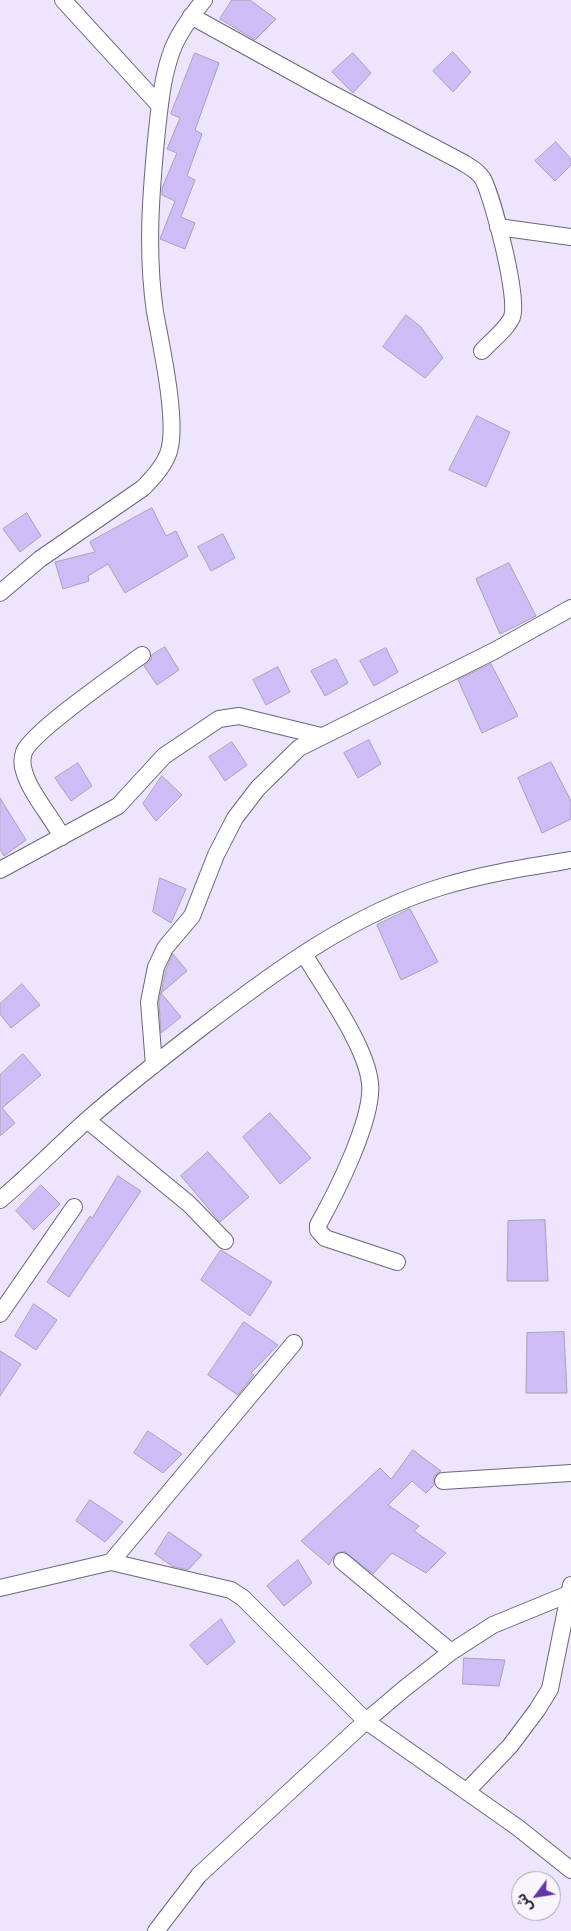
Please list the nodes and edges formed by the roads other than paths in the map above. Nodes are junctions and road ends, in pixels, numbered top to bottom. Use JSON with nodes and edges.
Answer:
{"nodes":[{"id":1,"x":63,"y":0,"type":"edge"},
{"id":2,"x":204,"y":0,"type":"edge"},
{"id":3,"x":191,"y":16,"type":"junction"},
{"id":4,"x":160,"y":106,"type":"junction"},
{"id":5,"x":498,"y":227,"type":"junction"},
{"id":6,"x":571,"y":237,"type":"edge"},
{"id":7,"x":482,"y":351,"type":"dead end"},
{"id":8,"x":0,"y":592,"type":"edge"},
{"id":9,"x":571,"y":608,"type":"edge"},
{"id":10,"x":142,"y":655,"type":"dead end"},
{"id":11,"x":321,"y":736,"type":"junction"},
{"id":12,"x":62,"y":837,"type":"junction"},
{"id":13,"x":571,"y":860,"type":"edge"},
{"id":14,"x":0,"y":870,"type":"edge"},
{"id":15,"x":304,"y":954,"type":"junction"},
{"id":16,"x":154,"y":1065,"type":"junction"},
{"id":17,"x":87,"y":1120,"type":"junction"},
{"id":18,"x":0,"y":1200,"type":"edge"},
{"id":19,"x":74,"y":1207,"type":"dead end"},
{"id":20,"x":225,"y":1241,"type":"dead end"},
{"id":21,"x":397,"y":1262,"type":"dead end"},
{"id":22,"x":0,"y":1314,"type":"edge"},
{"id":23,"x":294,"y":1343,"type":"dead end"},
{"id":24,"x":571,"y":1473,"type":"edge"},
{"id":25,"x":443,"y":1481,"type":"dead end"},
{"id":26,"x":342,"y":1561,"type":"dead end"},
{"id":27,"x":111,"y":1562,"type":"junction"},
{"id":28,"x":0,"y":1588,"type":"edge"},
{"id":29,"x":571,"y":1590,"type":"edge"},
{"id":30,"x":451,"y":1652,"type":"junction"},
{"id":31,"x":366,"y":1721,"type":"junction"},
{"id":32,"x":467,"y":1791,"type":"junction"},
{"id":33,"x":571,"y":1870,"type":"edge"},
{"id":34,"x":156,"y":1931,"type":"edge"}],
"edges":[{"from":1,"to":4,"type":"street"},
{"from":2,"to":3,"type":"street"},
{"from":3,"to":4,"type":"street"},
{"from":3,"to":5,"type":"street"},
{"from":4,"to":8,"type":"street"},
{"from":5,"to":6,"type":"street"},
{"from":5,"to":7,"type":"street"},
{"from":9,"to":11,"type":"street"},
{"from":10,"to":12,"type":"street"},
{"from":11,"to":12,"type":"street"},
{"from":11,"to":16,"type":"street"},
{"from":12,"to":14,"type":"street"},
{"from":13,"to":15,"type":"street"},
{"from":15,"to":16,"type":"street"},
{"from":15,"to":21,"type":"street"},
{"from":16,"to":17,"type":"street"},
{"from":17,"to":18,"type":"street"},
{"from":17,"to":20,"type":"street"},
{"from":19,"to":22,"type":"street"},
{"from":23,"to":27,"type":"street"},
{"from":24,"to":25,"type":"street"},
{"from":26,"to":30,"type":"street"},
{"from":27,"to":28,"type":"street"},
{"from":27,"to":31,"type":"street"},
{"from":29,"to":30,"type":"street"},
{"from":29,"to":32,"type":"street"},
{"from":30,"to":31,"type":"street"},
{"from":31,"to":32,"type":"street"},
{"from":31,"to":34,"type":"street"},
{"from":32,"to":33,"type":"street"}]}
